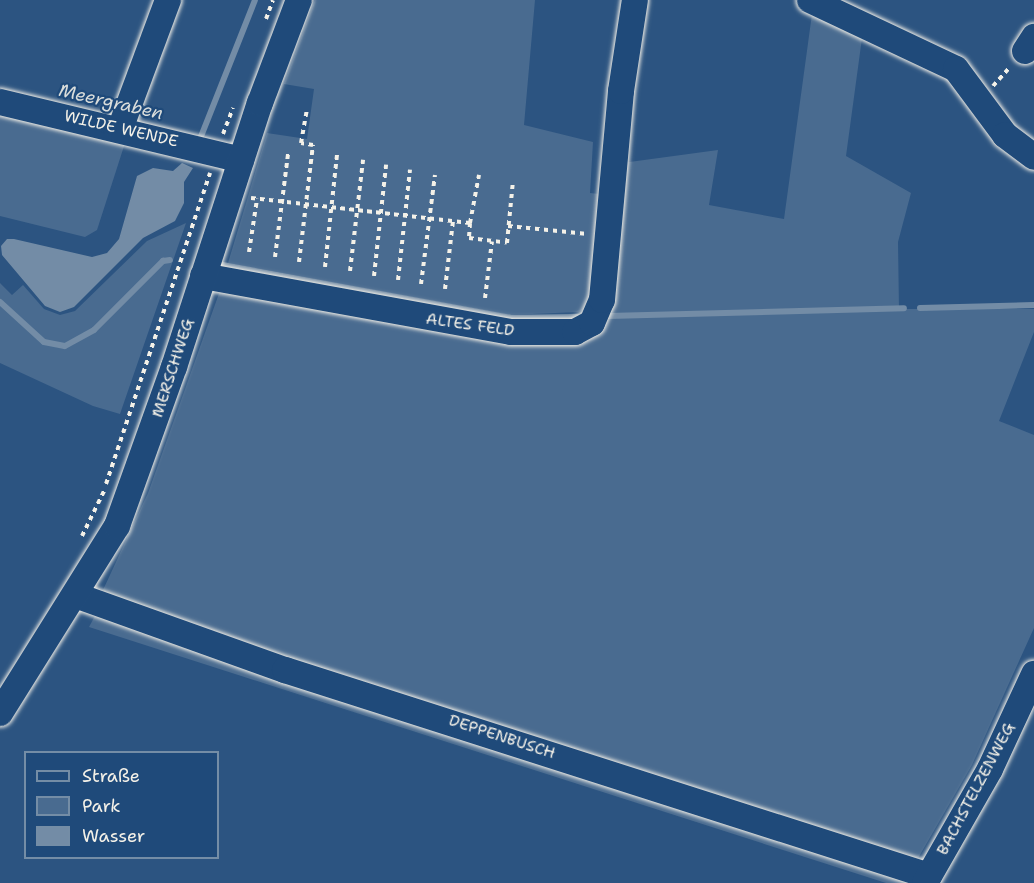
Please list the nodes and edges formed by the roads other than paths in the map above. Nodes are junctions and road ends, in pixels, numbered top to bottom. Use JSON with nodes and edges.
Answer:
{"nodes":[{"id":1,"x":168,"y":0,"type":"edge"},
{"id":2,"x":298,"y":0,"type":"edge"},
{"id":3,"x":635,"y":0,"type":"edge"},
{"id":4,"x":810,"y":0,"type":"edge"},
{"id":5,"x":0,"y":102,"type":"edge"},
{"id":6,"x":120,"y":129,"type":"junction"},
{"id":7,"x":1034,"y":157,"type":"edge"},
{"id":8,"x":242,"y":160,"type":"junction"},
{"id":9,"x":203,"y":276,"type":"junction"},
{"id":10,"x":75,"y":595,"type":"junction"},
{"id":11,"x":1031,"y":691,"type":"edge"},
{"id":12,"x":0,"y":713,"type":"edge"},
{"id":13,"x":927,"y":880,"type":"edge"}],
"edges":[{"from":1,"to":6,"type":"street"},
{"from":2,"to":8,"type":"street","name":"MERSCHWEG"},
{"from":3,"to":9,"type":"street","name":"ALTES FELD"},
{"from":4,"to":7,"type":"street"},
{"from":5,"to":6,"type":"street","name":"WILDE WENDE"},
{"from":6,"to":8,"type":"street","name":"WILDE WENDE"},
{"from":8,"to":9,"type":"street","name":"MERSCHWEG"},
{"from":9,"to":10,"type":"street","name":"MERSCHWEG"},
{"from":10,"to":12,"type":"street","name":"MERSCHWEG"},
{"from":10,"to":13,"type":"street","name":"DEPPENBUSCH"},
{"from":11,"to":13,"type":"street","name":"BACHSTELZENWEG"}]}
